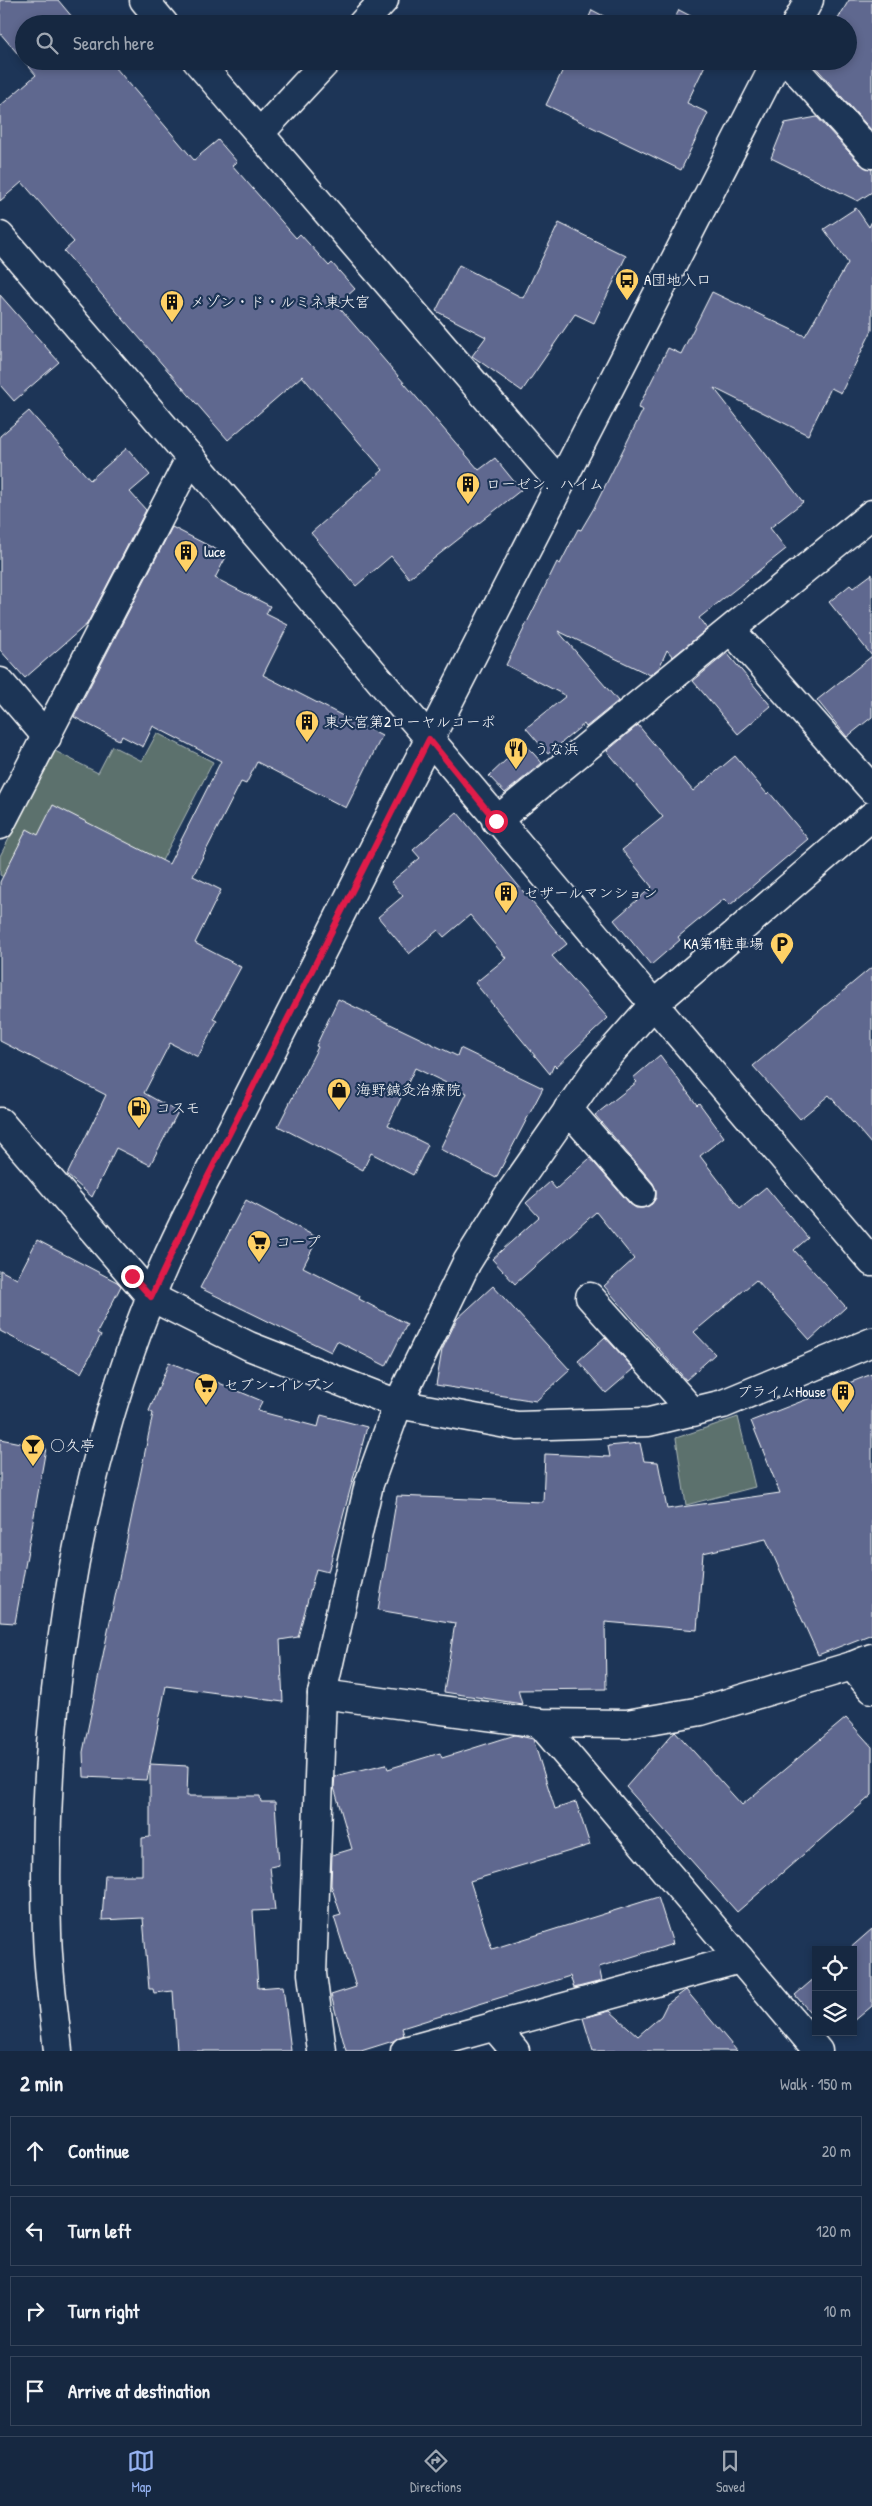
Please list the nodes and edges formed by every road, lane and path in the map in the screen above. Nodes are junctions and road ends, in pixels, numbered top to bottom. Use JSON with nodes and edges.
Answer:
{"nodes":[{"id":1,"x":144,"y":0,"type":"edge"},
{"id":2,"x":384,"y":0,"type":"edge"},
{"id":3,"x":809,"y":0,"type":"edge"},
{"id":4,"x":156,"y":15,"type":"edge"},
{"id":5,"x":370,"y":15,"type":"edge"},
{"id":6,"x":801,"y":15,"type":"edge"},
{"id":7,"x":205,"y":70,"type":"edge"},
{"id":8,"x":319,"y":70,"type":"edge"},
{"id":9,"x":772,"y":70,"type":"edge"},
{"id":10,"x":796,"y":70,"type":"edge"},
{"id":11,"x":259,"y":134,"type":"junction"},
{"id":12,"x":872,"y":154,"type":"edge"},
{"id":13,"x":0,"y":236,"type":"edge"},
{"id":14,"x":191,"y":456,"type":"junction"},
{"id":15,"x":560,"y":483,"type":"junction"},
{"id":16,"x":872,"y":514,"type":"edge"},
{"id":17,"x":731,"y":630,"type":"junction"},
{"id":18,"x":0,"y":682,"type":"edge"},
{"id":19,"x":47,"y":737,"type":"junction"},
{"id":20,"x":429,"y":739,"type":"junction"},
{"id":21,"x":872,"y":790,"type":"edge"},
{"id":22,"x":872,"y":816,"type":"edge"},
{"id":23,"x":496,"y":821,"type":"junction"},
{"id":24,"x":0,"y":825,"type":"edge"},
{"id":25,"x":653,"y":1005,"type":"junction"},
{"id":26,"x":568,"y":1109,"type":"junction"},
{"id":27,"x":0,"y":1122,"type":"edge"},
{"id":28,"x":641,"y":1193,"type":"dead end"},
{"id":29,"x":872,"y":1262,"type":"edge"},
{"id":30,"x":151,"y":1297,"type":"junction"},
{"id":31,"x":590,"y":1297,"type":"dead end"},
{"id":32,"x":872,"y":1342,"type":"edge"},
{"id":33,"x":398,"y":1404,"type":"junction"},
{"id":34,"x":693,"y":1412,"type":"junction"},
{"id":35,"x":862,"y":1662,"type":"edge"},
{"id":36,"x":872,"y":1689,"type":"edge"},
{"id":37,"x":322,"y":1694,"type":"junction"},
{"id":38,"x":540,"y":1723,"type":"junction"},
{"id":39,"x":740,"y":1959,"type":"junction"},
{"id":40,"x":494,"y":2026,"type":"junction"},
{"id":41,"x":58,"y":2051,"type":"edge"},
{"id":42,"x":322,"y":2051,"type":"edge"},
{"id":43,"x":405,"y":2051,"type":"edge"},
{"id":44,"x":515,"y":2051,"type":"edge"},
{"id":45,"x":818,"y":2051,"type":"edge"}],
"edges":[{"from":1,"to":4,"type":"street"},
{"from":2,"to":5,"type":"street"},
{"from":3,"to":6,"type":"street"},
{"from":7,"to":11,"type":"street"},
{"from":8,"to":11,"type":"street"},
{"from":9,"to":15,"type":"street"},
{"from":10,"to":12,"type":"street"},
{"from":11,"to":15,"type":"street"},
{"from":13,"to":14,"type":"street"},
{"from":14,"to":19,"type":"street"},
{"from":14,"to":20,"type":"street"},
{"from":15,"to":20,"type":"street"},
{"from":16,"to":17,"type":"street"},
{"from":17,"to":21,"type":"street"},
{"from":17,"to":23,"type":"street"},
{"from":18,"to":19,"type":"street"},
{"from":19,"to":24,"type":"street"},
{"from":20,"to":23,"type":"street"},
{"from":20,"to":30,"type":"street"},
{"from":22,"to":25,"type":"street"},
{"from":23,"to":25,"type":"street"},
{"from":25,"to":26,"type":"street"},
{"from":25,"to":29,"type":"street"},
{"from":26,"to":28,"type":"street"},
{"from":26,"to":33,"type":"street"},
{"from":27,"to":30,"type":"street"},
{"from":30,"to":33,"type":"street"},
{"from":30,"to":41,"type":"street"},
{"from":31,"to":34,"type":"street"},
{"from":32,"to":34,"type":"street"},
{"from":33,"to":34,"type":"street"},
{"from":33,"to":37,"type":"street"},
{"from":35,"to":36,"type":"street"},
{"from":35,"to":38,"type":"street"},
{"from":37,"to":38,"type":"street"},
{"from":37,"to":42,"type":"street"},
{"from":38,"to":39,"type":"street"},
{"from":39,"to":40,"type":"street"},
{"from":39,"to":45,"type":"street"},
{"from":40,"to":43,"type":"street"},
{"from":40,"to":44,"type":"street"}]}
